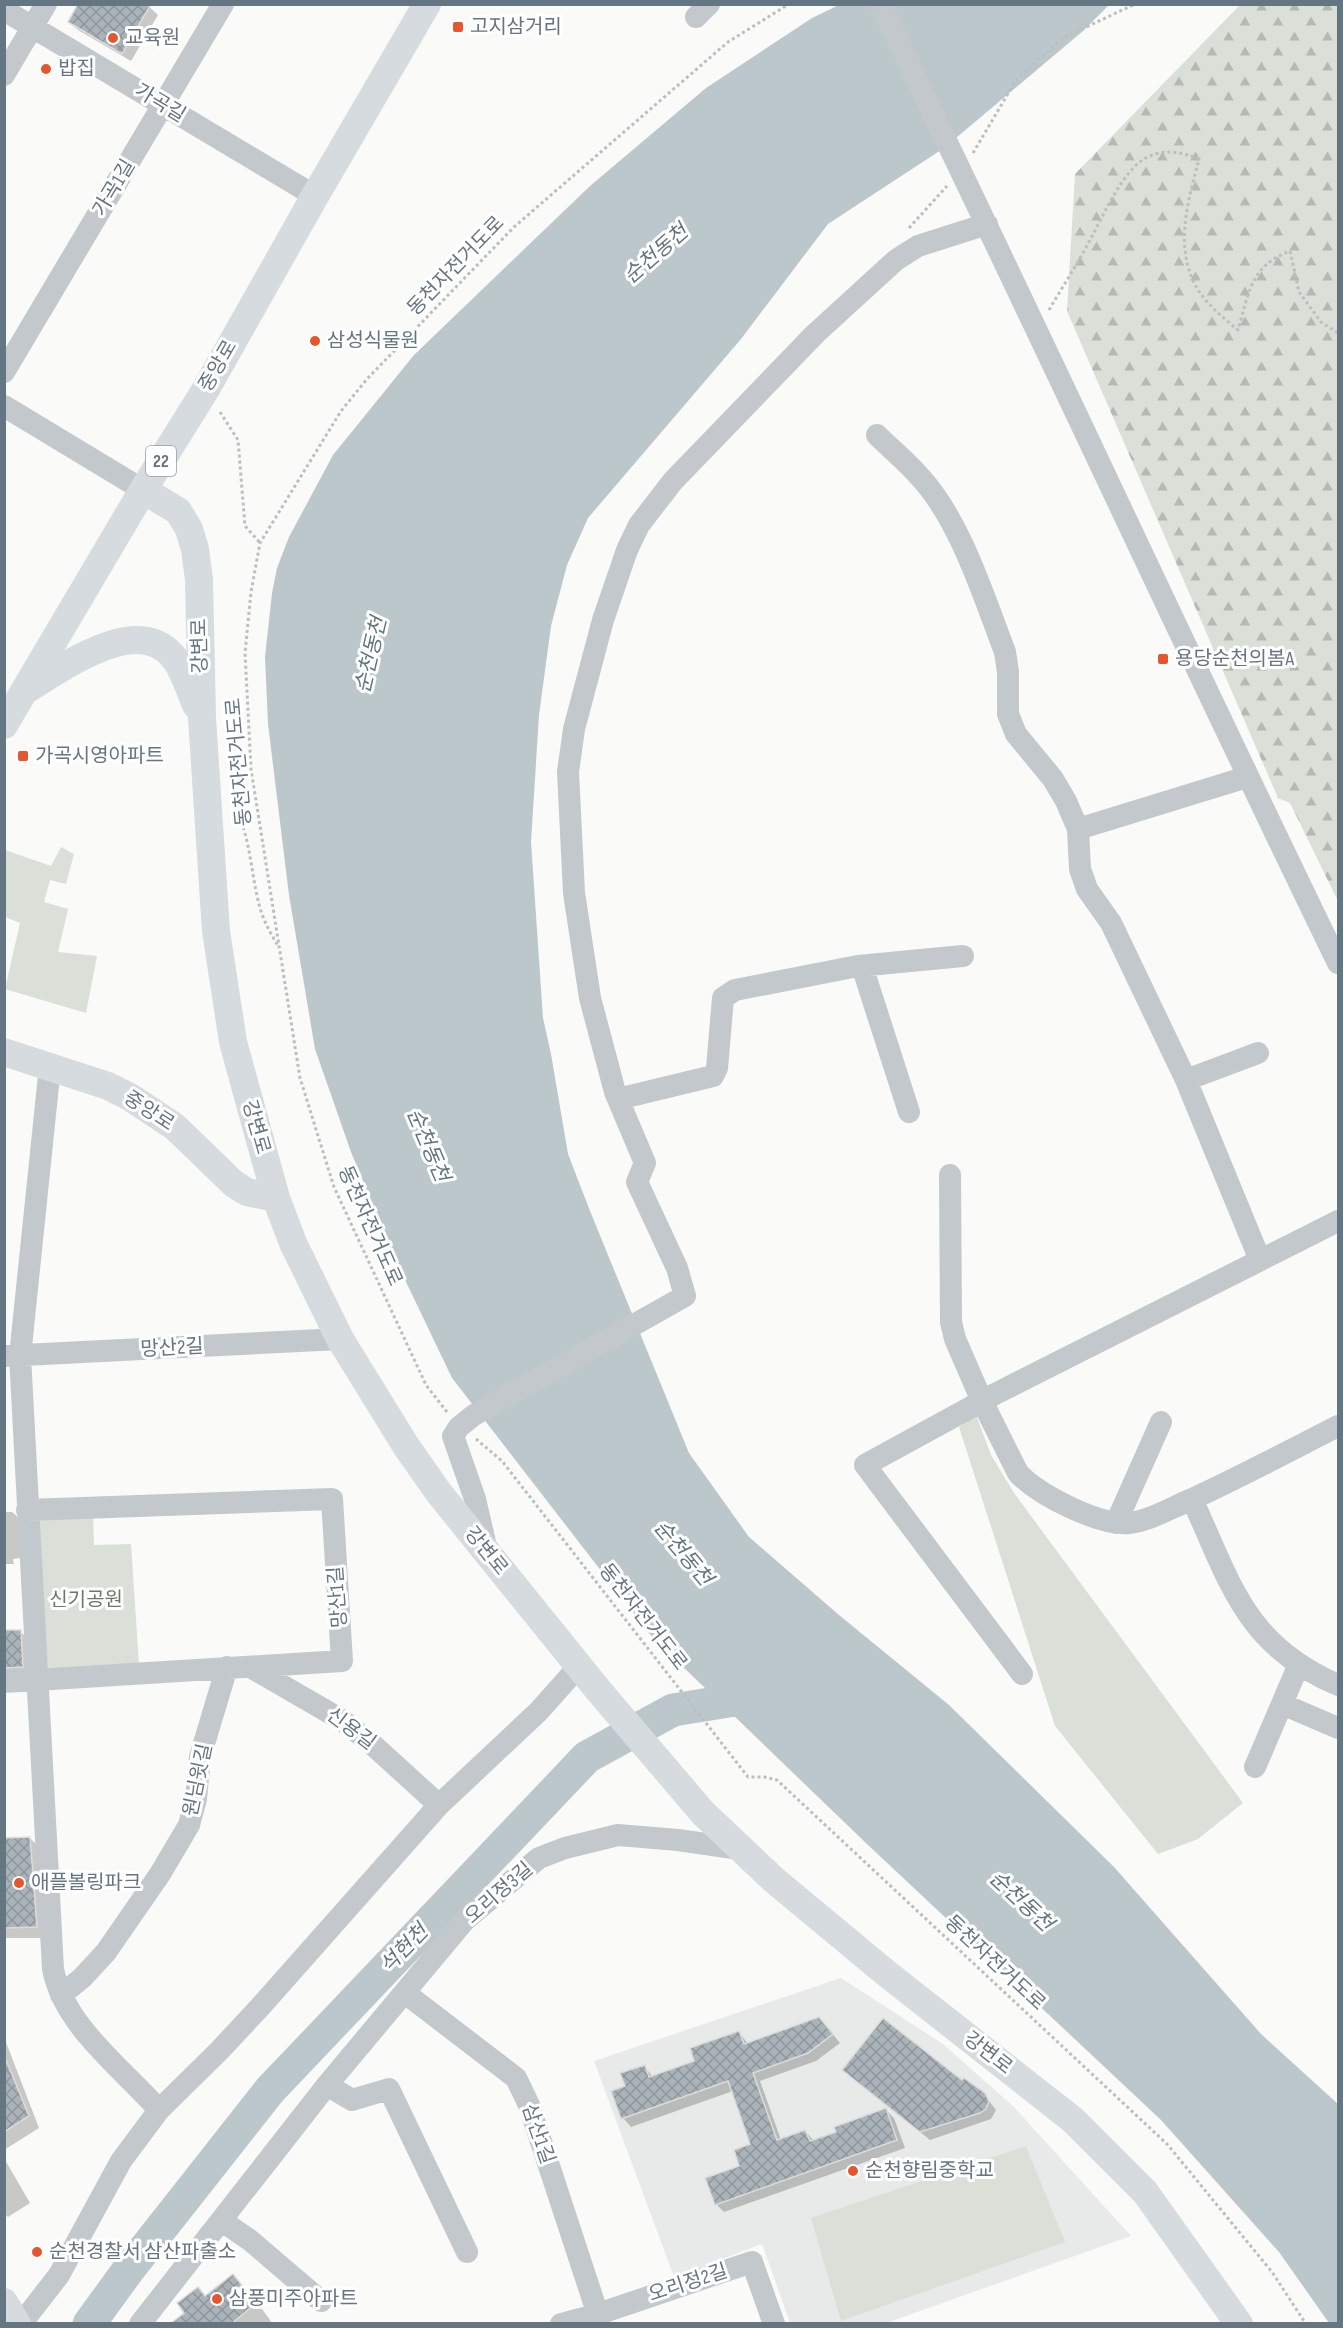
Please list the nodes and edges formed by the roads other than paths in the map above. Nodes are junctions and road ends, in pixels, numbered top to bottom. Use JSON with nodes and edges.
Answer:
{"nodes":[{"id":1,"x":46,"y":4,"type":"edge"},
{"id":2,"x":223,"y":4,"type":"edge"},
{"id":3,"x":407,"y":4,"type":"edge"},
{"id":4,"x":427,"y":4,"type":"edge"},
{"id":5,"x":880,"y":4,"type":"edge"},
{"id":6,"x":4,"y":10,"type":"edge"},
{"id":7,"x":32,"y":27,"type":"junction"},
{"id":8,"x":403,"y":45,"type":"junction"},
{"id":9,"x":4,"y":75,"type":"edge"},
{"id":10,"x":163,"y":105,"type":"junction"},
{"id":11,"x":315,"y":196,"type":"junction"},
{"id":12,"x":987,"y":224,"type":"junction"},
{"id":13,"x":4,"y":372,"type":"edge"},
{"id":14,"x":4,"y":406,"type":"edge"},
{"id":15,"x":877,"y":435,"type":"dead end"},
{"id":16,"x":143,"y":490,"type":"junction"},
{"id":17,"x":24,"y":691,"type":"junction"},
{"id":18,"x":202,"y":718,"type":"junction"},
{"id":19,"x":4,"y":725,"type":"edge"},
{"id":20,"x":1247,"y":777,"type":"junction"},
{"id":21,"x":1078,"y":829,"type":"junction"},
{"id":22,"x":963,"y":956,"type":"dead end"},
{"id":23,"x":1338,"y":963,"type":"edge"},
{"id":24,"x":862,"y":966,"type":"junction"},
{"id":25,"x":4,"y":1052,"type":"edge"},
{"id":26,"x":1258,"y":1053,"type":"dead end"},
{"id":27,"x":50,"y":1066,"type":"junction"},
{"id":28,"x":1186,"y":1080,"type":"junction"},
{"id":29,"x":618,"y":1099,"type":"junction"},
{"id":30,"x":909,"y":1112,"type":"dead end"},
{"id":31,"x":950,"y":1175,"type":"dead end"},
{"id":32,"x":276,"y":1198,"type":"junction"},
{"id":33,"x":1338,"y":1221,"type":"edge"},
{"id":34,"x":1260,"y":1260,"type":"junction"},
{"id":35,"x":340,"y":1339,"type":"junction"},
{"id":36,"x":12,"y":1356,"type":"edge"},
{"id":37,"x":982,"y":1401,"type":"junction"},
{"id":38,"x":1161,"y":1422,"type":"dead end"},
{"id":39,"x":1338,"y":1426,"type":"edge"},
{"id":40,"x":1192,"y":1498,"type":"junction"},
{"id":41,"x":27,"y":1510,"type":"junction"},
{"id":42,"x":1116,"y":1523,"type":"junction"},
{"id":43,"x":487,"y":1552,"type":"junction"},
{"id":44,"x":1299,"y":1664,"type":"junction"},
{"id":45,"x":579,"y":1666,"type":"junction"},
{"id":46,"x":227,"y":1667,"type":"junction"},
{"id":47,"x":252,"y":1668,"type":"junction"},
{"id":48,"x":1022,"y":1674,"type":"dead end"},
{"id":49,"x":36,"y":1680,"type":"junction"},
{"id":50,"x":4,"y":1682,"type":"edge"},
{"id":51,"x":1338,"y":1685,"type":"edge"},
{"id":52,"x":1282,"y":1704,"type":"junction"},
{"id":53,"x":1338,"y":1728,"type":"edge"},
{"id":54,"x":1255,"y":1767,"type":"dead end"},
{"id":55,"x":439,"y":1805,"type":"junction"},
{"id":56,"x":740,"y":1849,"type":"junction"},
{"id":57,"x":405,"y":1993,"type":"junction"},
{"id":58,"x":61,"y":1995,"type":"junction"},
{"id":59,"x":327,"y":2085,"type":"junction"},
{"id":60,"x":159,"y":2110,"type":"junction"},
{"id":61,"x":222,"y":2221,"type":"junction"},
{"id":62,"x":467,"y":2252,"type":"dead end"},
{"id":63,"x":321,"y":2301,"type":"dead end"},
{"id":64,"x":4,"y":2302,"type":"edge"},
{"id":65,"x":599,"y":2319,"type":"edge"},
{"id":66,"x":19,"y":2324,"type":"edge"},
{"id":67,"x":140,"y":2324,"type":"edge"},
{"id":68,"x":561,"y":2324,"type":"edge"},
{"id":69,"x":774,"y":2324,"type":"edge"},
{"id":70,"x":1239,"y":2324,"type":"edge"}],
"edges":[{"from":1,"to":7,"type":"street"},
{"from":2,"to":10,"type":"street","name":"가곡1길"},
{"from":3,"to":8,"type":"street"},
{"from":4,"to":8,"type":"main road","name":"중앙로","number":"22"},
{"from":5,"to":12,"type":"street"},
{"from":6,"to":7,"type":"street","name":"가곡길"},
{"from":7,"to":9,"type":"street"},
{"from":7,"to":10,"type":"street","name":"가곡길"},
{"from":8,"to":11,"type":"main road","name":"중앙로","number":"22"},
{"from":10,"to":11,"type":"street","name":"가곡길"},
{"from":10,"to":13,"type":"street","name":"가곡1길"},
{"from":11,"to":16,"type":"main road","name":"중앙로","number":"22"},
{"from":12,"to":20,"type":"street"},
{"from":12,"to":29,"type":"street"},
{"from":14,"to":16,"type":"street"},
{"from":15,"to":21,"type":"street"},
{"from":16,"to":17,"type":"main road","name":"중앙로","number":"22"},
{"from":16,"to":18,"type":"main road","name":"강변로"},
{"from":17,"to":18,"type":"main road"},
{"from":17,"to":19,"type":"main road","name":"중앙로","number":"22"},
{"from":18,"to":32,"type":"main road","name":"강변로"},
{"from":20,"to":21,"type":"street"},
{"from":20,"to":23,"type":"street"},
{"from":21,"to":28,"type":"street"},
{"from":22,"to":24,"type":"street"},
{"from":24,"to":29,"type":"street"},
{"from":24,"to":30,"type":"street"},
{"from":25,"to":27,"type":"main road","name":"중앙로"},
{"from":26,"to":28,"type":"street"},
{"from":27,"to":32,"type":"main road","name":"중앙로"},
{"from":27,"to":36,"type":"street"},
{"from":28,"to":34,"type":"street"},
{"from":29,"to":43,"type":"street"},
{"from":31,"to":37,"type":"street"},
{"from":32,"to":35,"type":"main road","name":"강변로"},
{"from":33,"to":34,"type":"street"},
{"from":34,"to":37,"type":"street"},
{"from":35,"to":36,"type":"street","name":"망산2길"},
{"from":35,"to":43,"type":"main road","name":"강변로"},
{"from":36,"to":41,"type":"street"},
{"from":37,"to":42,"type":"street"},
{"from":37,"to":48,"type":"street"},
{"from":38,"to":42,"type":"street"},
{"from":39,"to":40,"type":"street"},
{"from":40,"to":42,"type":"street"},
{"from":40,"to":44,"type":"street"},
{"from":41,"to":47,"type":"street","name":"망산1길"},
{"from":41,"to":49,"type":"street"},
{"from":43,"to":45,"type":"main road","name":"강변로"},
{"from":44,"to":51,"type":"street"},
{"from":44,"to":52,"type":"street"},
{"from":45,"to":55,"type":"street"},
{"from":45,"to":56,"type":"main road","name":"강변로"},
{"from":46,"to":47,"type":"street","name":"망산1길"},
{"from":46,"to":49,"type":"street","name":"망산1길"},
{"from":46,"to":58,"type":"street","name":"원님윗길"},
{"from":47,"to":55,"type":"street","name":"신용길"},
{"from":49,"to":50,"type":"street","name":"망산1길"},
{"from":49,"to":58,"type":"street"},
{"from":52,"to":53,"type":"street"},
{"from":52,"to":54,"type":"street"},
{"from":55,"to":60,"type":"street"},
{"from":56,"to":57,"type":"street","name":"오리정3길"},
{"from":56,"to":70,"type":"main road","name":"강변로"},
{"from":57,"to":59,"type":"street","name":"오리정3길"},
{"from":57,"to":65,"type":"street","name":"삼산1길"},
{"from":58,"to":60,"type":"street"},
{"from":59,"to":61,"type":"street","name":"오리정3길"},
{"from":59,"to":62,"type":"street"},
{"from":60,"to":66,"type":"street"},
{"from":61,"to":63,"type":"street"},
{"from":61,"to":67,"type":"street","name":"오리정3길"},
{"from":64,"to":66,"type":"main road"},
{"from":65,"to":68,"type":"street","name":"오리정2길"},
{"from":65,"to":69,"type":"street","name":"오리정2길"}]}
